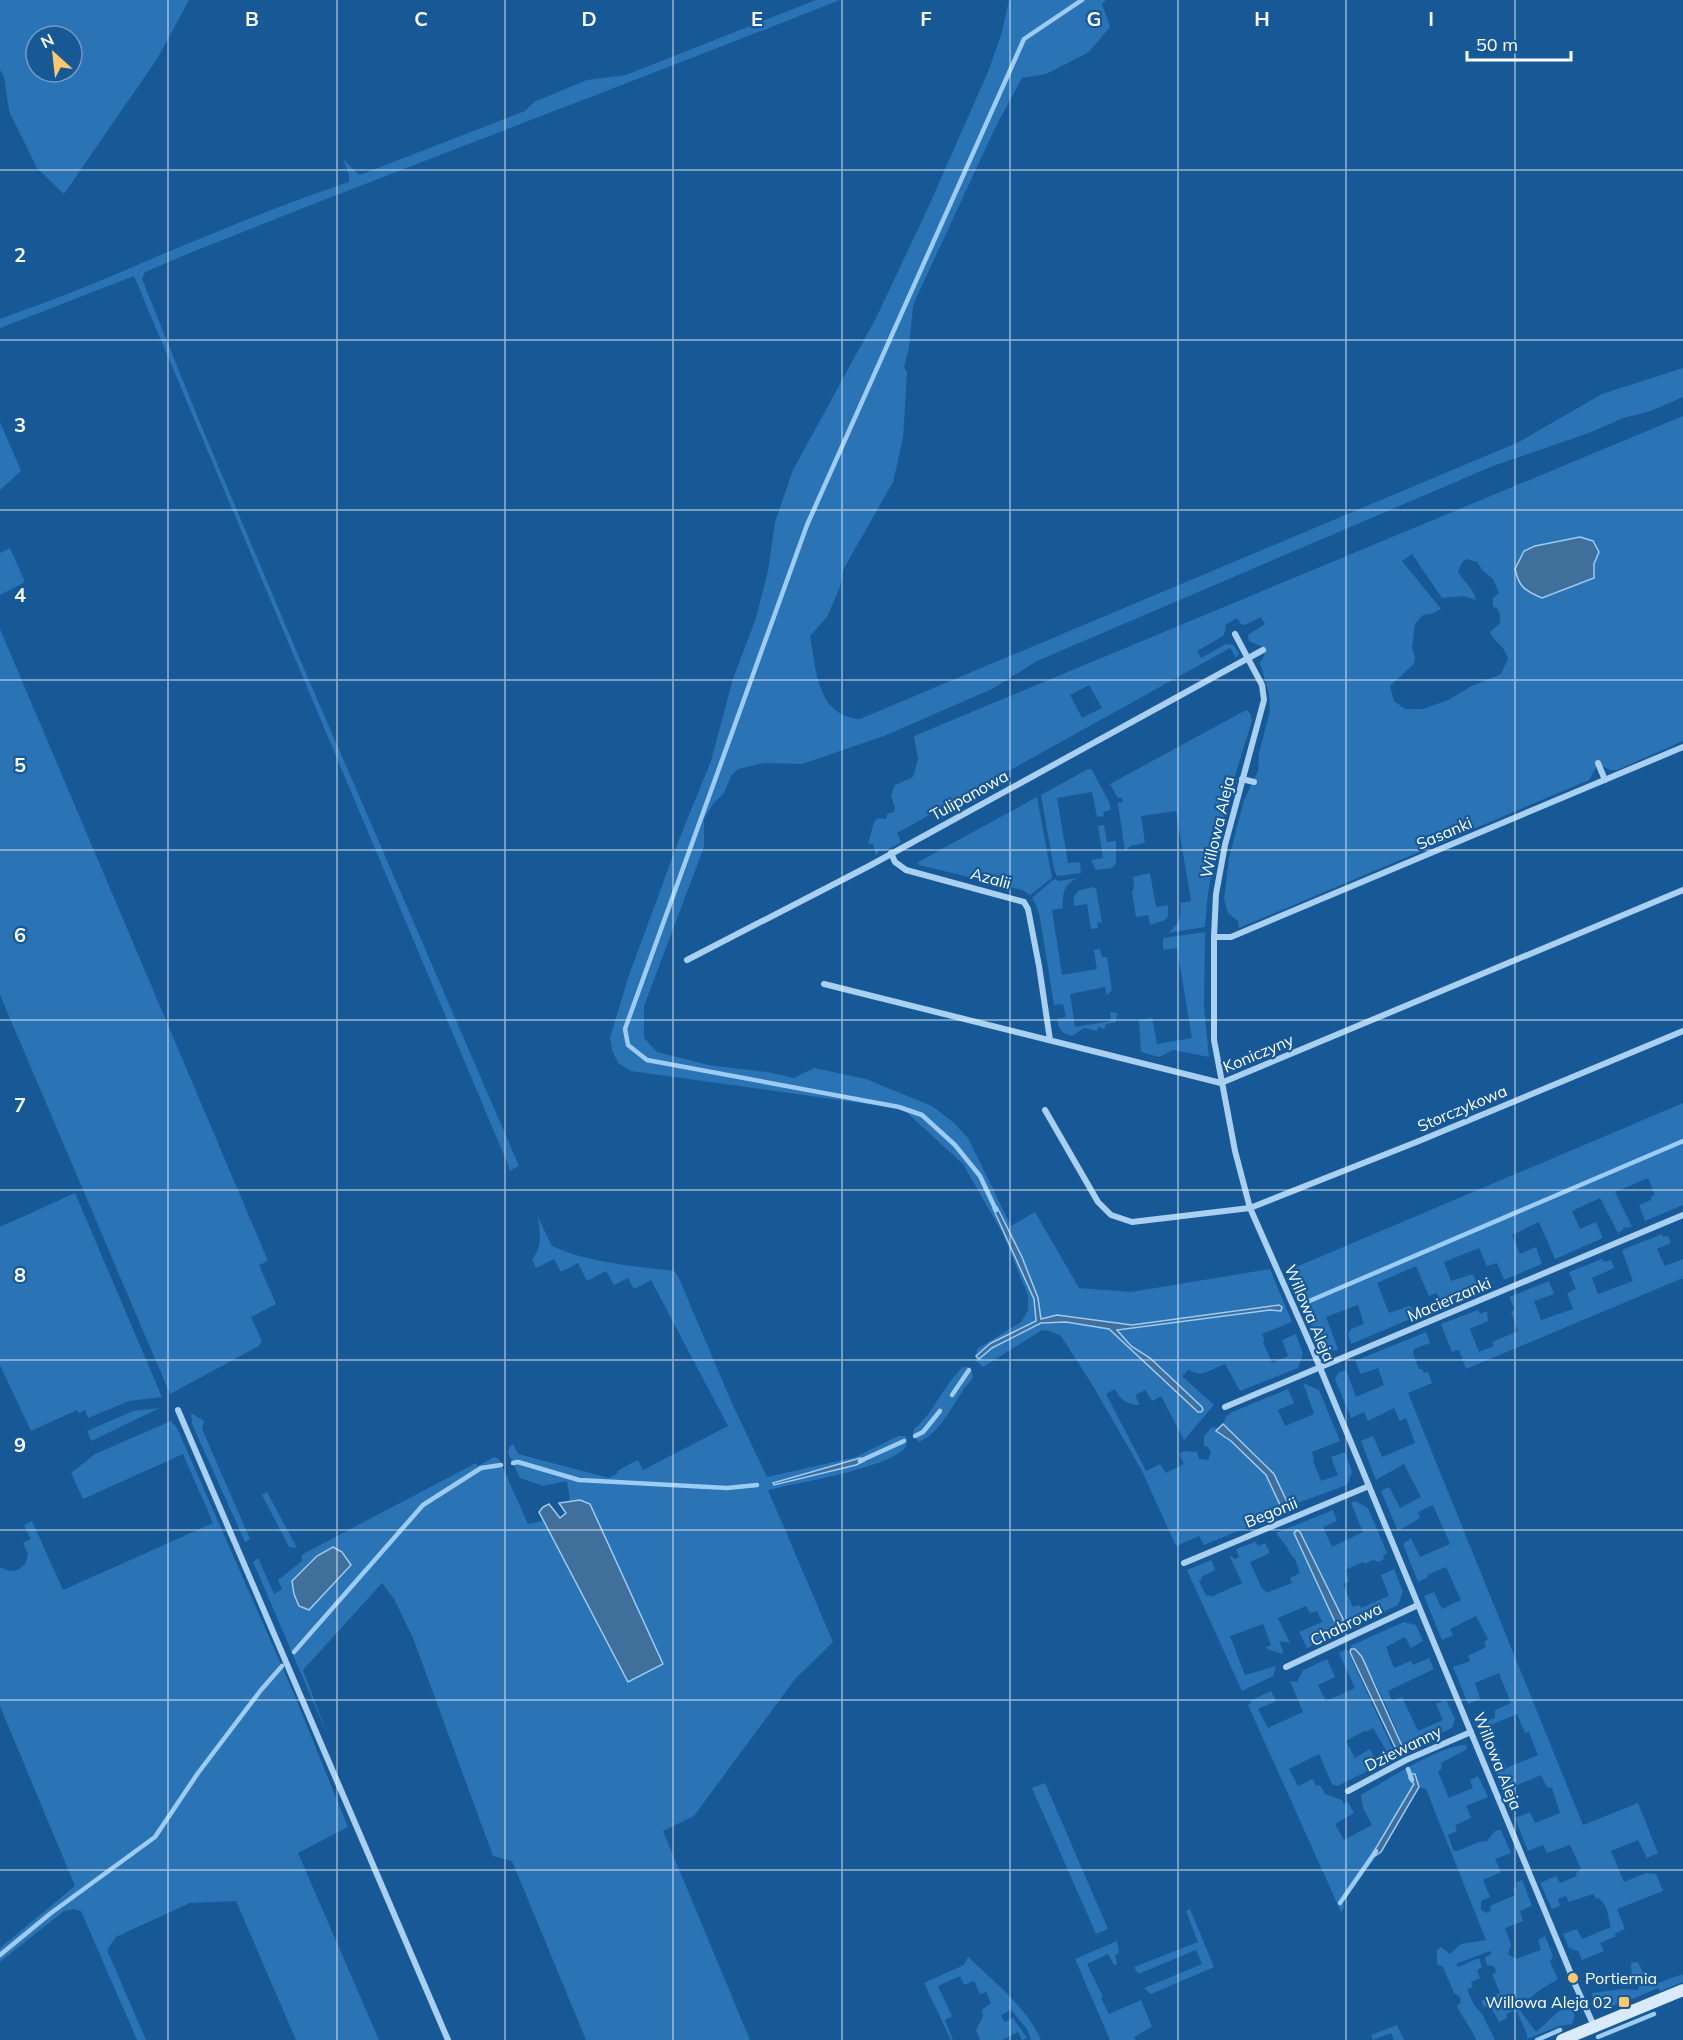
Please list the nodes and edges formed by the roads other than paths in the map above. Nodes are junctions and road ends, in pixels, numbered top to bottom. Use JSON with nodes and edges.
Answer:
{"nodes":[{"id":1,"x":1235,"y":634,"type":"dead end"},
{"id":2,"x":1263,"y":650,"type":"dead end"},
{"id":3,"x":1248,"y":658,"type":"junction"},
{"id":4,"x":1683,"y":747,"type":"edge"},
{"id":5,"x":1598,"y":763,"type":"dead end"},
{"id":6,"x":1242,"y":779,"type":"junction"},
{"id":7,"x":1605,"y":780,"type":"junction"},
{"id":8,"x":1254,"y":782,"type":"dead end"},
{"id":9,"x":891,"y":853,"type":"junction"},
{"id":10,"x":1683,"y":890,"type":"edge"},
{"id":11,"x":1214,"y":937,"type":"junction"},
{"id":12,"x":687,"y":960,"type":"dead end"},
{"id":13,"x":824,"y":984,"type":"dead end"},
{"id":14,"x":1683,"y":1031,"type":"edge"},
{"id":15,"x":1050,"y":1040,"type":"junction"},
{"id":16,"x":1221,"y":1083,"type":"junction"},
{"id":17,"x":1045,"y":1110,"type":"dead end"},
{"id":18,"x":1250,"y":1208,"type":"junction"},
{"id":19,"x":1683,"y":1215,"type":"edge"},
{"id":20,"x":1320,"y":1369,"type":"junction"},
{"id":21,"x":1224,"y":1407,"type":"dead end"},
{"id":22,"x":178,"y":1410,"type":"dead end"},
{"id":23,"x":1369,"y":1486,"type":"junction"},
{"id":24,"x":1184,"y":1563,"type":"dead end"},
{"id":25,"x":1418,"y":1605,"type":"junction"},
{"id":26,"x":1286,"y":1667,"type":"dead end"},
{"id":27,"x":1471,"y":1732,"type":"junction"},
{"id":28,"x":1348,"y":1791,"type":"dead end"},
{"id":29,"x":1571,"y":1974,"type":"dead end"},
{"id":30,"x":1574,"y":1982,"type":"dead end"},
{"id":31,"x":1683,"y":1990,"type":"edge"},
{"id":32,"x":1594,"y":2027,"type":"junction"},
{"id":33,"x":448,"y":2040,"type":"edge"},
{"id":34,"x":1562,"y":2040,"type":"edge"}],
"edges":[{"from":1,"to":3,"type":"street","name":"Willowa Aleja"},
{"from":2,"to":3,"type":"street","name":"Tulipanowa"},
{"from":3,"to":6,"type":"street","name":"Willowa Aleja"},
{"from":3,"to":9,"type":"street","name":"Tulipanowa"},
{"from":4,"to":7,"type":"street","name":"Sasanki"},
{"from":5,"to":7,"type":"street"},
{"from":6,"to":8,"type":"street"},
{"from":6,"to":11,"type":"street","name":"Willowa Aleja"},
{"from":7,"to":11,"type":"street","name":"Sasanki"},
{"from":9,"to":12,"type":"street","name":"Tulipanowa"},
{"from":9,"to":15,"type":"street","name":"Azalii"},
{"from":10,"to":16,"type":"street","name":"Koniczyny"},
{"from":11,"to":16,"type":"street","name":"Willowa Aleja"},
{"from":13,"to":15,"type":"street","name":"Koniczyny"},
{"from":14,"to":18,"type":"street","name":"Storczykowa"},
{"from":15,"to":16,"type":"street","name":"Koniczyny"},
{"from":16,"to":18,"type":"street","name":"Willowa Aleja"},
{"from":17,"to":18,"type":"street","name":"Storczykowa"},
{"from":18,"to":20,"type":"street","name":"Willowa Aleja"},
{"from":19,"to":20,"type":"street","name":"Macierzanki"},
{"from":20,"to":21,"type":"street","name":"Macierzanki"},
{"from":20,"to":23,"type":"street","name":"Willowa Aleja"},
{"from":22,"to":33,"type":"street"},
{"from":23,"to":24,"type":"street","name":"Begonii"},
{"from":23,"to":25,"type":"street","name":"Willowa Aleja"},
{"from":25,"to":26,"type":"street","name":"Chabrowa"},
{"from":25,"to":27,"type":"street","name":"Willowa Aleja"},
{"from":27,"to":28,"type":"street","name":"Dziewanny"},
{"from":27,"to":29,"type":"street","name":"Willowa Aleja"},
{"from":30,"to":32,"type":"street"},
{"from":31,"to":32,"type":"street"},
{"from":32,"to":34,"type":"street"}]}
